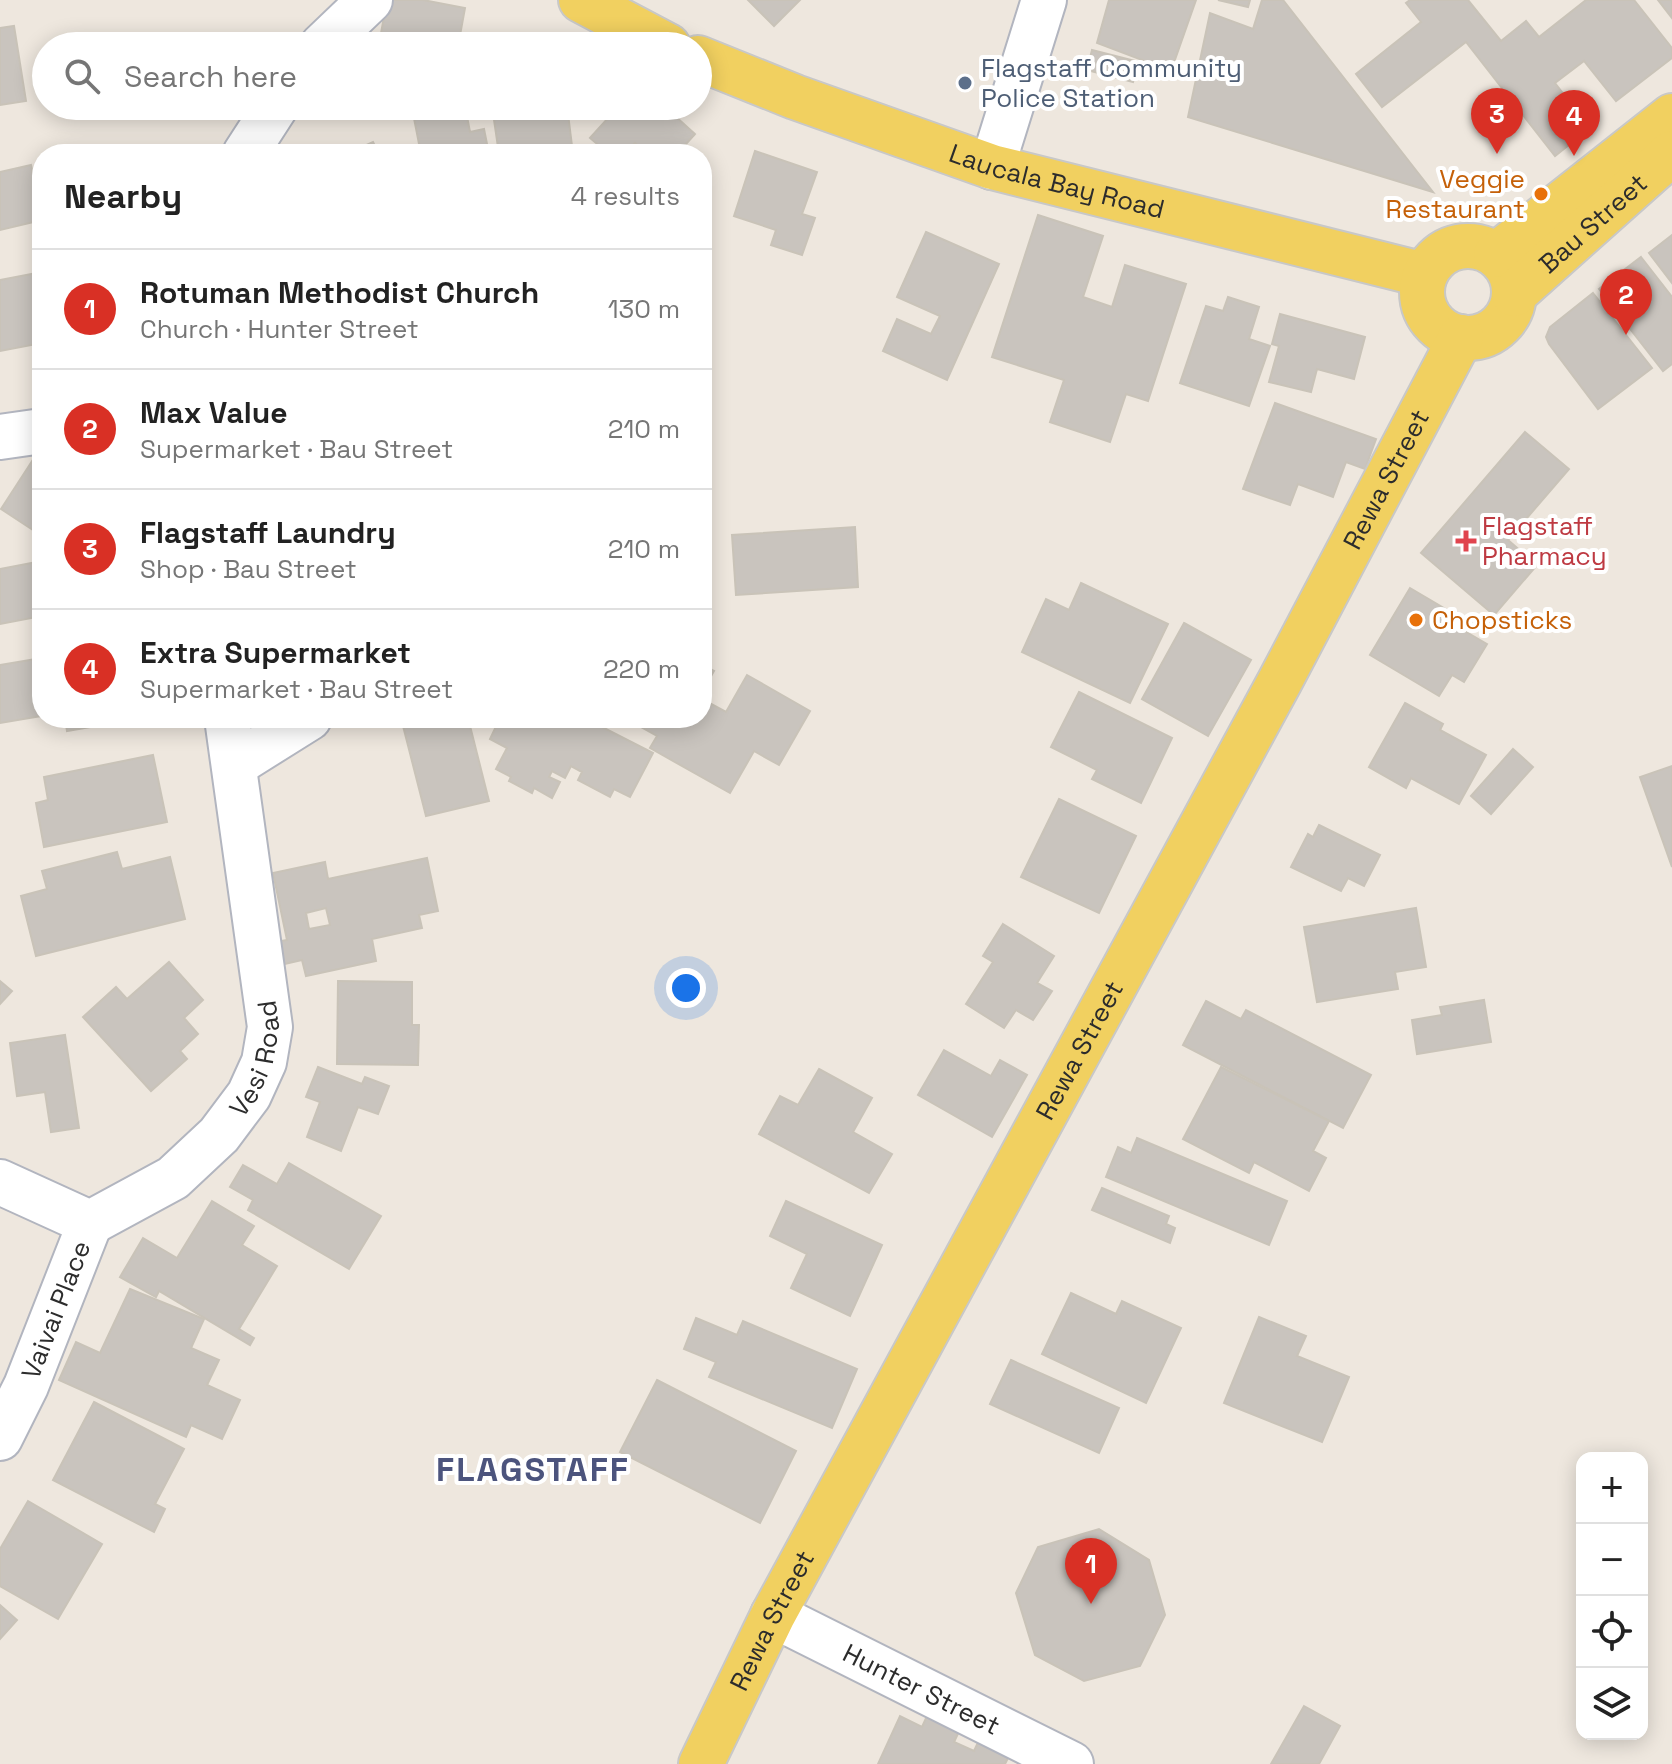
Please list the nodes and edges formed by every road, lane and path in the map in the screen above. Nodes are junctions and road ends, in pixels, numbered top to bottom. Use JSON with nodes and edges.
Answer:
{"nodes":[{"id":1,"x":370,"y":0,"type":"edge"},
{"id":2,"x":581,"y":0,"type":"edge"},
{"id":3,"x":1044,"y":0,"type":"edge"},
{"id":4,"x":337,"y":32,"type":"edge"},
{"id":5,"x":642,"y":32,"type":"edge"},
{"id":6,"x":712,"y":64,"type":"edge"},
{"id":7,"x":1672,"y":116,"type":"edge"},
{"id":8,"x":267,"y":120,"type":"edge"},
{"id":9,"x":251,"y":144,"type":"edge"},
{"id":10,"x":1672,"y":153,"type":"edge"},
{"id":11,"x":992,"y":167,"type":"junction"},
{"id":12,"x":1496,"y":255,"type":"junction"},
{"id":13,"x":1425,"y":275,"type":"junction"},
{"id":14,"x":1514,"y":294,"type":"junction"},
{"id":15,"x":1461,"y":337,"type":"junction"},
{"id":16,"x":32,"y":432,"type":"edge"},
{"id":17,"x":0,"y":437,"type":"edge"},
{"id":18,"x":228,"y":728,"type":"edge"},
{"id":19,"x":293,"y":728,"type":"edge"},
{"id":20,"x":234,"y":765,"type":"junction"},
{"id":21,"x":0,"y":1182,"type":"edge"},
{"id":22,"x":90,"y":1223,"type":"junction"},
{"id":23,"x":0,"y":1438,"type":"edge"},
{"id":24,"x":773,"y":1615,"type":"junction"},
{"id":25,"x":701,"y":1764,"type":"edge"},
{"id":26,"x":1071,"y":1764,"type":"edge"}],
"edges":[{"from":1,"to":4,"type":"street"},
{"from":2,"to":5,"type":"main road"},
{"from":3,"to":11,"type":"street"},
{"from":6,"to":11,"type":"main road","name":"Laucala Bay Road"},
{"from":7,"to":12,"type":"main road","name":"Bau Street"},
{"from":8,"to":9,"type":"street"},
{"from":10,"to":14,"type":"main road","name":"Bau Street"},
{"from":11,"to":13,"type":"main road","name":"Laucala Bay Road"},
{"from":12,"to":13,"type":"main road"},
{"from":12,"to":14,"type":"main road"},
{"from":13,"to":15,"type":"main road"},
{"from":14,"to":15,"type":"main road"},
{"from":15,"to":24,"type":"main road","name":"Rewa Street"},
{"from":16,"to":17,"type":"street"},
{"from":18,"to":20,"type":"street","name":"Vesi Road"},
{"from":19,"to":20,"type":"street"},
{"from":20,"to":22,"type":"street","name":"Vesi Road"},
{"from":21,"to":22,"type":"street"},
{"from":22,"to":23,"type":"street","name":"Vaivai Place"},
{"from":24,"to":25,"type":"main road","name":"Rewa Street"},
{"from":24,"to":26,"type":"street","name":"Hunter Street"}]}
